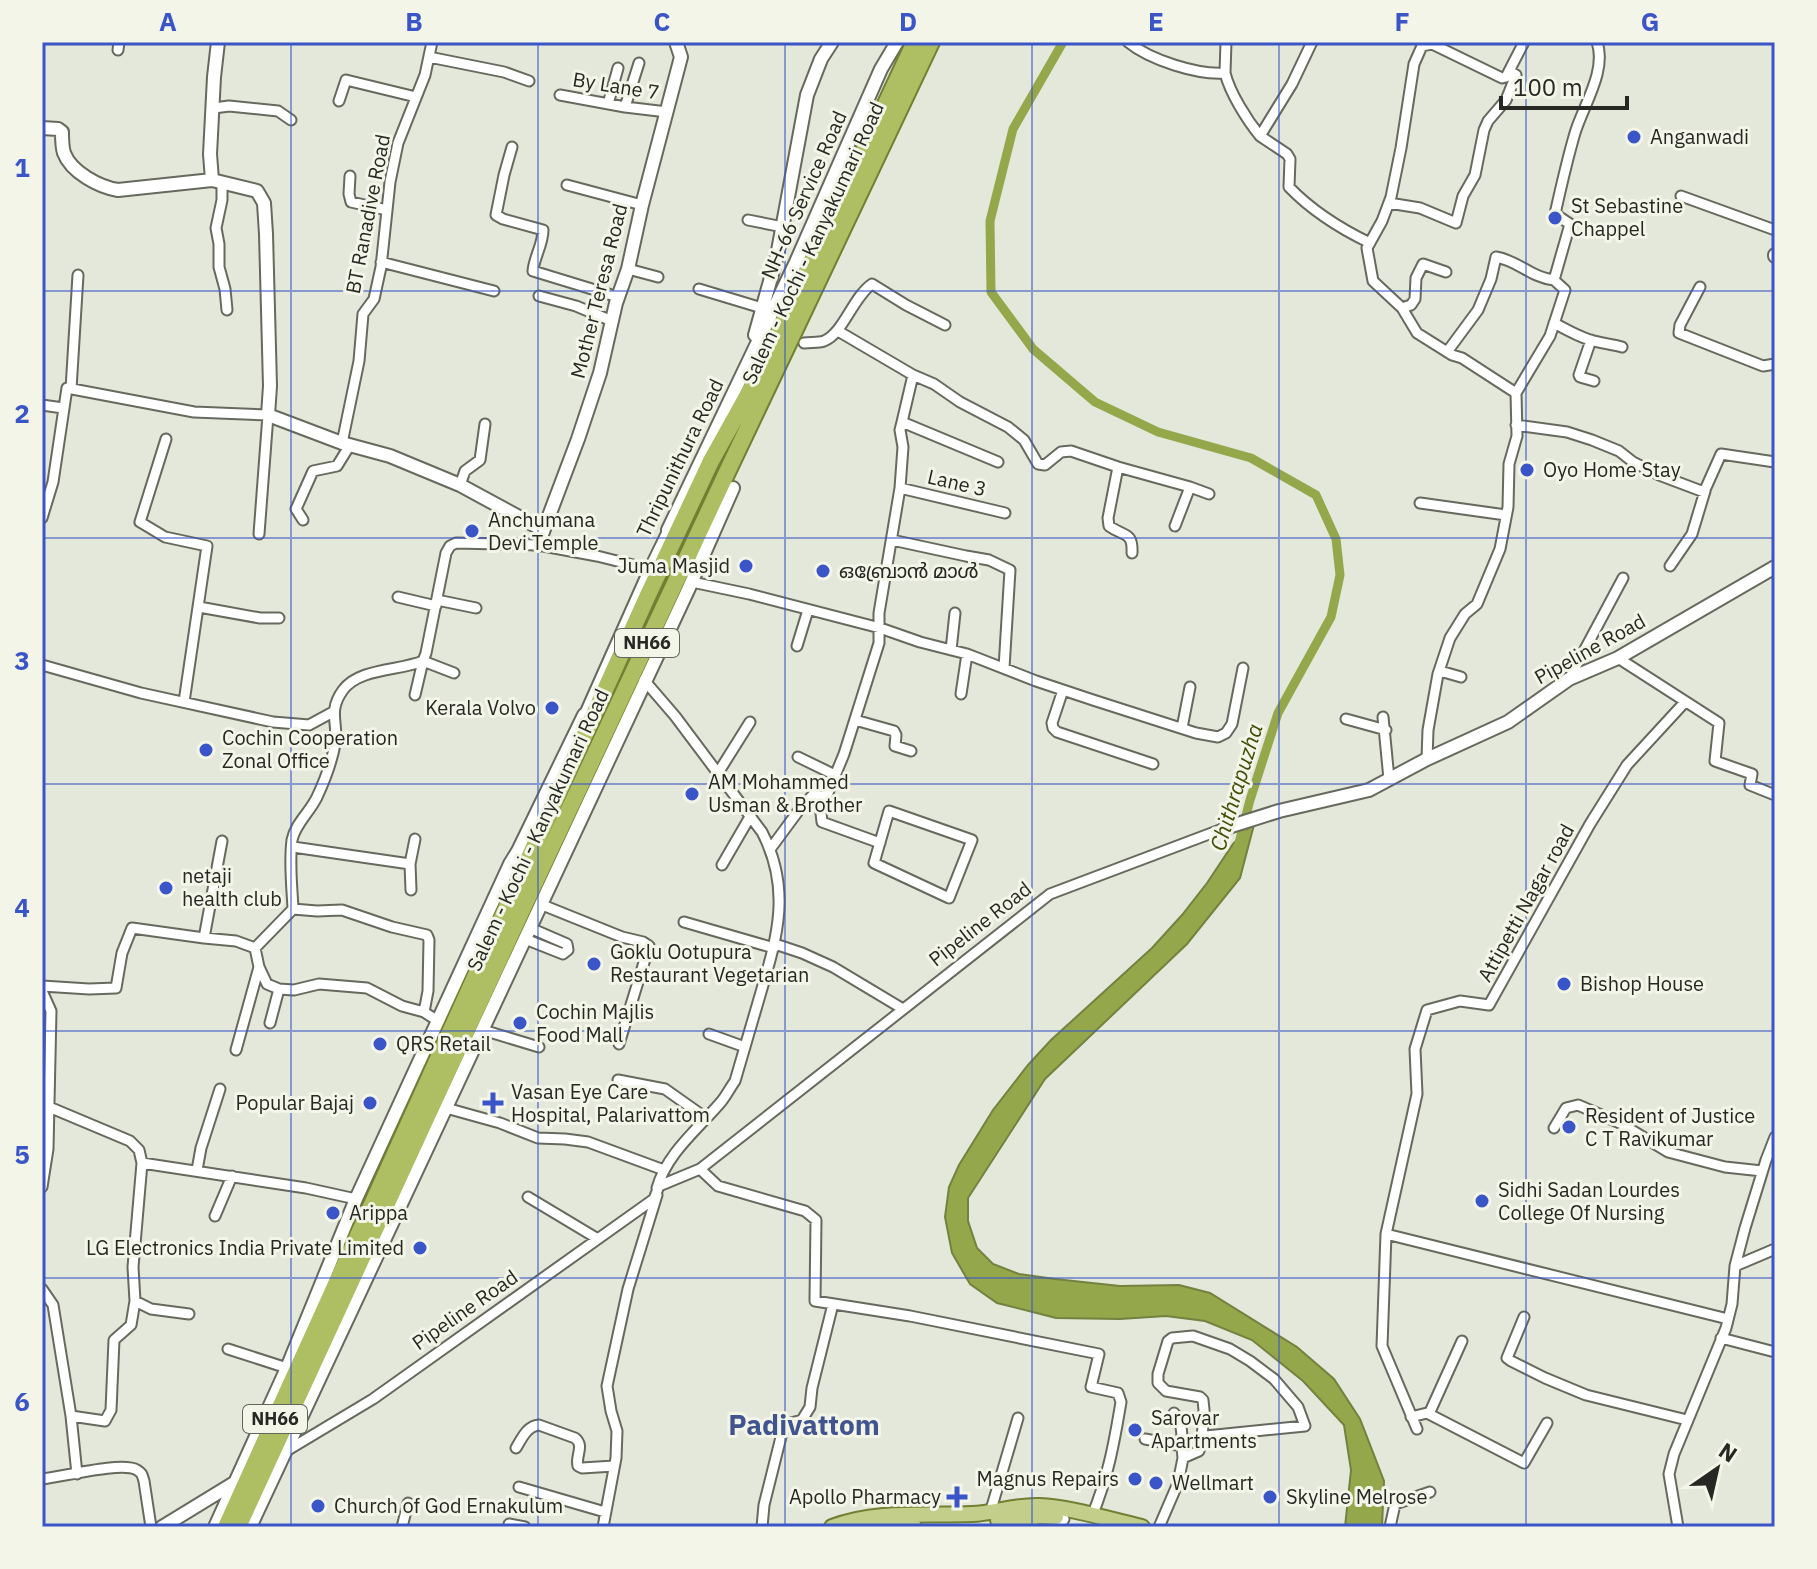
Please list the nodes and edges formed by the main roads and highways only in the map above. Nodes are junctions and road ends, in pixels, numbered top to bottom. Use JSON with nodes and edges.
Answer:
{"nodes":[{"id":1,"x":915,"y":42,"type":"edge"},
{"id":2,"x":931,"y":42,"type":"edge"},
{"id":3,"x":566,"y":776,"type":"junction"},
{"id":4,"x":582,"y":784,"type":"junction"},
{"id":5,"x":362,"y":1240,"type":"junction"},
{"id":6,"x":330,"y":1314,"type":"junction"},
{"id":7,"x":1062,"y":1523,"type":"edge"},
{"id":8,"x":226,"y":1527,"type":"edge"},
{"id":9,"x":238,"y":1527,"type":"edge"},
{"id":10,"x":832,"y":1527,"type":"edge"},
{"id":11,"x":857,"y":1527,"type":"edge"},
{"id":12,"x":1104,"y":1527,"type":"edge"},
{"id":13,"x":1142,"y":1527,"type":"edge"}],
"edges":[{"from":1,"to":3,"type":"highway","name":"Salem - Kochi - Kanyakumari Road","number":"NH66"},
{"from":2,"to":4,"type":"highway","name":"Salem - Kochi - Kanyakumari Road","number":"NH66"},
{"from":3,"to":4,"type":"highway"},
{"from":3,"to":5,"type":"highway","name":"Salem - Kochi - Kanyakumari Road","number":"NH66"},
{"from":4,"to":5,"type":"highway","name":"Salem - Kochi - Kanyakumari Road","number":"NH66"},
{"from":5,"to":6,"type":"highway","name":"Salem - Kochi - Kanyakumari Road","number":"NH66"},
{"from":6,"to":8,"type":"highway","name":"Salem - Kochi - Kanyakumari Road","number":"NH66"},
{"from":6,"to":9,"type":"highway","name":"Salem - Kochi - Kanyakumari Road","number":"NH66"},
{"from":7,"to":11,"type":"main road"},
{"from":7,"to":12,"type":"main road"},
{"from":10,"to":13,"type":"main road"}]}
